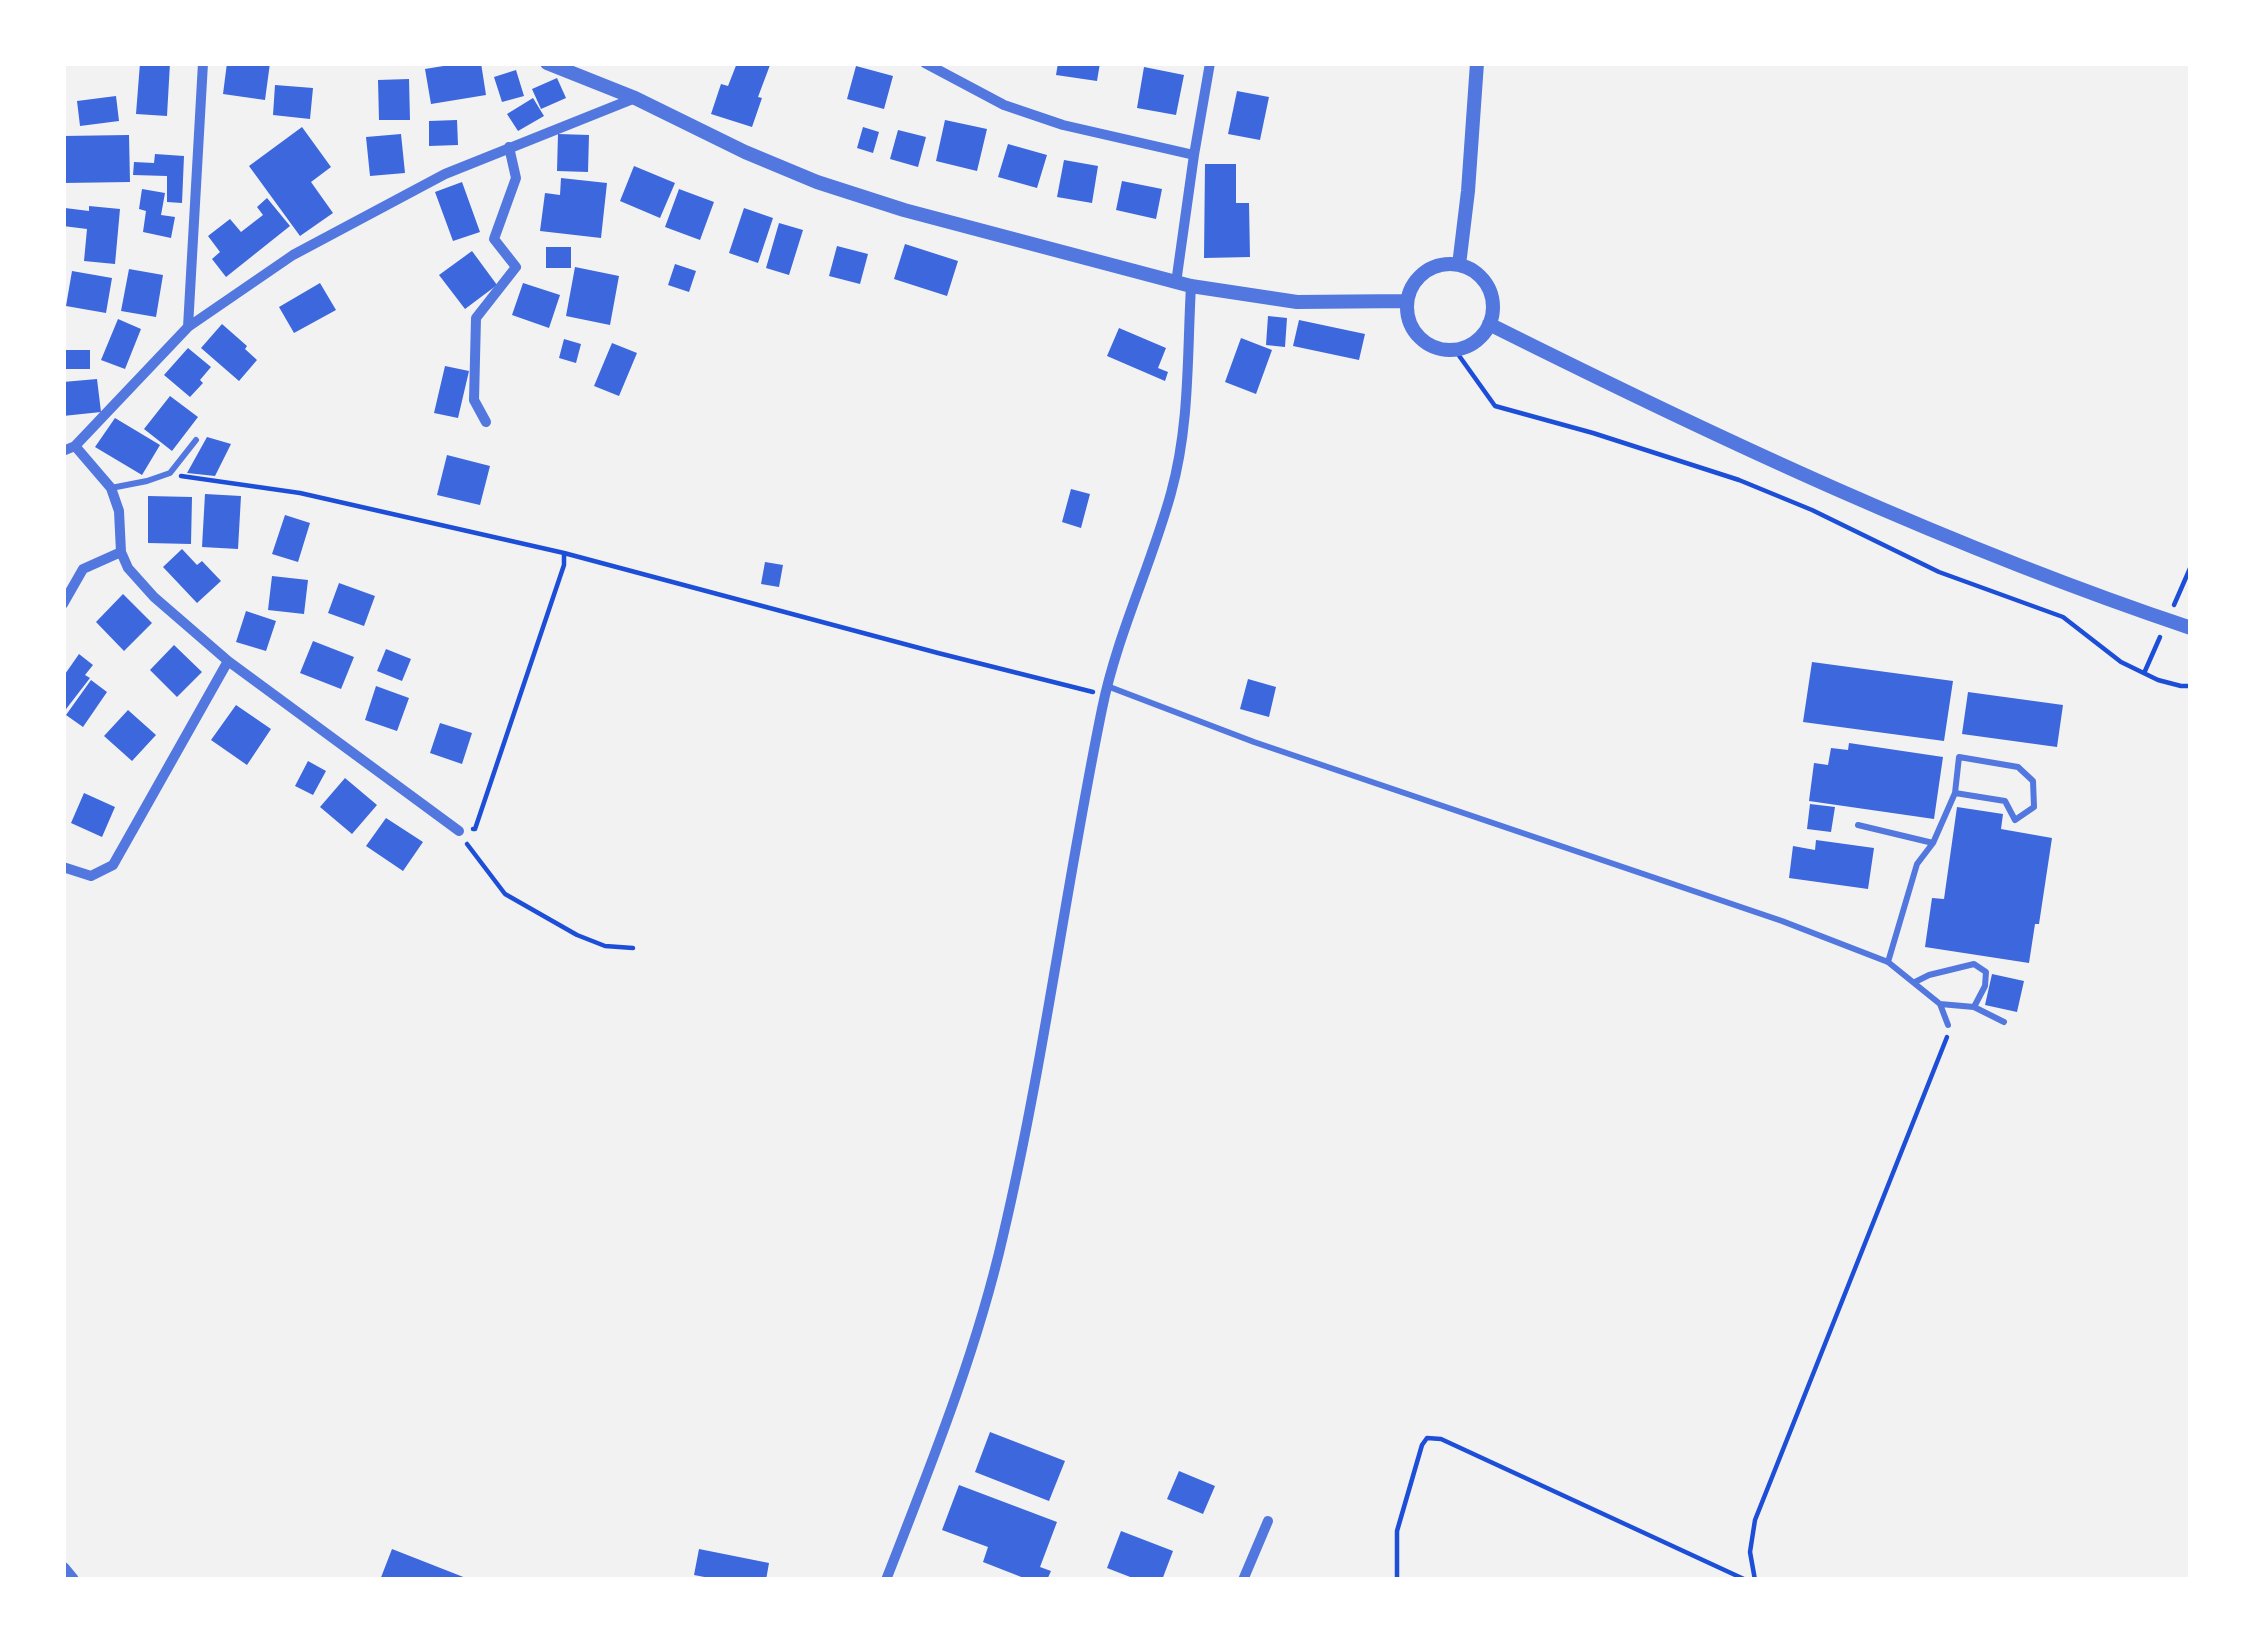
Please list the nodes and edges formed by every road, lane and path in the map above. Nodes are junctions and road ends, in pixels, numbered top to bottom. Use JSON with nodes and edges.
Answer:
{"nodes":[{"id":1,"x":203,"y":63,"type":"edge"},
{"id":2,"x":547,"y":63,"type":"edge"},
{"id":3,"x":926,"y":63,"type":"edge"},
{"id":4,"x":1210,"y":63,"type":"edge"},
{"id":5,"x":1477,"y":63,"type":"edge"},
{"id":6,"x":635,"y":98,"type":"junction"},
{"id":7,"x":508,"y":147,"type":"junction"},
{"id":8,"x":1194,"y":155,"type":"junction"},
{"id":9,"x":1459,"y":265,"type":"junction"},
{"id":10,"x":1183,"y":284,"type":"junction"},
{"id":11,"x":1407,"y":301,"type":"junction"},
{"id":12,"x":1489,"y":324,"type":"junction"},
{"id":13,"x":188,"y":327,"type":"junction"},
{"id":14,"x":1455,"y":350,"type":"junction"},
{"id":15,"x":486,"y":422,"type":"dead end"},
{"id":16,"x":196,"y":440,"type":"dead end"},
{"id":17,"x":69,"y":449,"type":"edge"},
{"id":18,"x":170,"y":473,"type":"junction"},
{"id":19,"x":111,"y":488,"type":"junction"},
{"id":20,"x":121,"y":552,"type":"junction"},
{"id":21,"x":564,"y":553,"type":"junction"},
{"id":22,"x":2191,"y":566,"type":"edge"},
{"id":23,"x":63,"y":604,"type":"edge"},
{"id":24,"x":2167,"y":620,"type":"junction"},
{"id":25,"x":2191,"y":628,"type":"edge"},
{"id":26,"x":228,"y":661,"type":"junction"},
{"id":27,"x":2144,"y":673,"type":"junction"},
{"id":28,"x":2191,"y":686,"type":"edge"},
{"id":29,"x":1106,"y":690,"type":"junction"},
{"id":30,"x":1954,"y":794,"type":"junction"},
{"id":31,"x":1858,"y":825,"type":"dead end"},
{"id":32,"x":459,"y":831,"type":"junction"},
{"id":33,"x":1934,"y":843,"type":"junction"},
{"id":34,"x":63,"y":866,"type":"edge"},
{"id":35,"x":632,"y":948,"type":"dead end"},
{"id":36,"x":1888,"y":962,"type":"junction"},
{"id":37,"x":1915,"y":982,"type":"junction"},
{"id":38,"x":1940,"y":1004,"type":"junction"},
{"id":39,"x":1974,"y":1006,"type":"junction"},
{"id":40,"x":2004,"y":1022,"type":"dead end"},
{"id":41,"x":1948,"y":1025,"type":"joint"},
{"id":42,"x":1268,"y":1521,"type":"dead end"},
{"id":43,"x":63,"y":1569,"type":"edge"},
{"id":44,"x":72,"y":1580,"type":"edge"},
{"id":45,"x":886,"y":1580,"type":"edge"},
{"id":46,"x":1243,"y":1580,"type":"edge"},
{"id":47,"x":1397,"y":1580,"type":"edge"},
{"id":48,"x":1745,"y":1580,"type":"edge"},
{"id":49,"x":1755,"y":1580,"type":"edge"}],
"edges":[{"from":1,"to":13,"type":"street"},
{"from":2,"to":6,"type":"street"},
{"from":3,"to":8,"type":"street"},
{"from":4,"to":8,"type":"street"},
{"from":5,"to":9,"type":"street"},
{"from":6,"to":7,"type":"street"},
{"from":6,"to":10,"type":"street"},
{"from":7,"to":13,"type":"street"},
{"from":7,"to":15,"type":"street"},
{"from":8,"to":10,"type":"street"},
{"from":9,"to":11,"type":"street"},
{"from":9,"to":12,"type":"street"},
{"from":10,"to":11,"type":"street"},
{"from":10,"to":29,"type":"street"},
{"from":11,"to":14,"type":"street"},
{"from":12,"to":14,"type":"street"},
{"from":12,"to":24,"type":"street"},
{"from":13,"to":17,"type":"street"},
{"from":14,"to":27,"type":"path"},
{"from":16,"to":18,"type":"lane"},
{"from":17,"to":19,"type":"street"},
{"from":18,"to":19,"type":"lane"},
{"from":18,"to":21,"type":"path"},
{"from":19,"to":20,"type":"street"},
{"from":20,"to":23,"type":"street"},
{"from":20,"to":26,"type":"street"},
{"from":21,"to":29,"type":"path"},
{"from":21,"to":32,"type":"path"},
{"from":22,"to":24,"type":"path"},
{"from":24,"to":25,"type":"street"},
{"from":24,"to":27,"type":"path"},
{"from":26,"to":32,"type":"street"},
{"from":26,"to":34,"type":"street"},
{"from":27,"to":28,"type":"path"},
{"from":29,"to":36,"type":"lane"},
{"from":29,"to":45,"type":"street"},
{"from":30,"to":30,"type":"lane"},
{"from":30,"to":33,"type":"lane"},
{"from":31,"to":33,"type":"lane"},
{"from":32,"to":35,"type":"path"},
{"from":33,"to":36,"type":"lane"},
{"from":36,"to":37,"type":"lane"},
{"from":37,"to":38,"type":"lane"},
{"from":37,"to":39,"type":"lane"},
{"from":38,"to":39,"type":"lane"},
{"from":38,"to":41,"type":"lane"},
{"from":39,"to":40,"type":"lane"},
{"from":41,"to":49,"type":"path"},
{"from":42,"to":46,"type":"street"},
{"from":43,"to":44,"type":"street"},
{"from":47,"to":48,"type":"path"}]}
